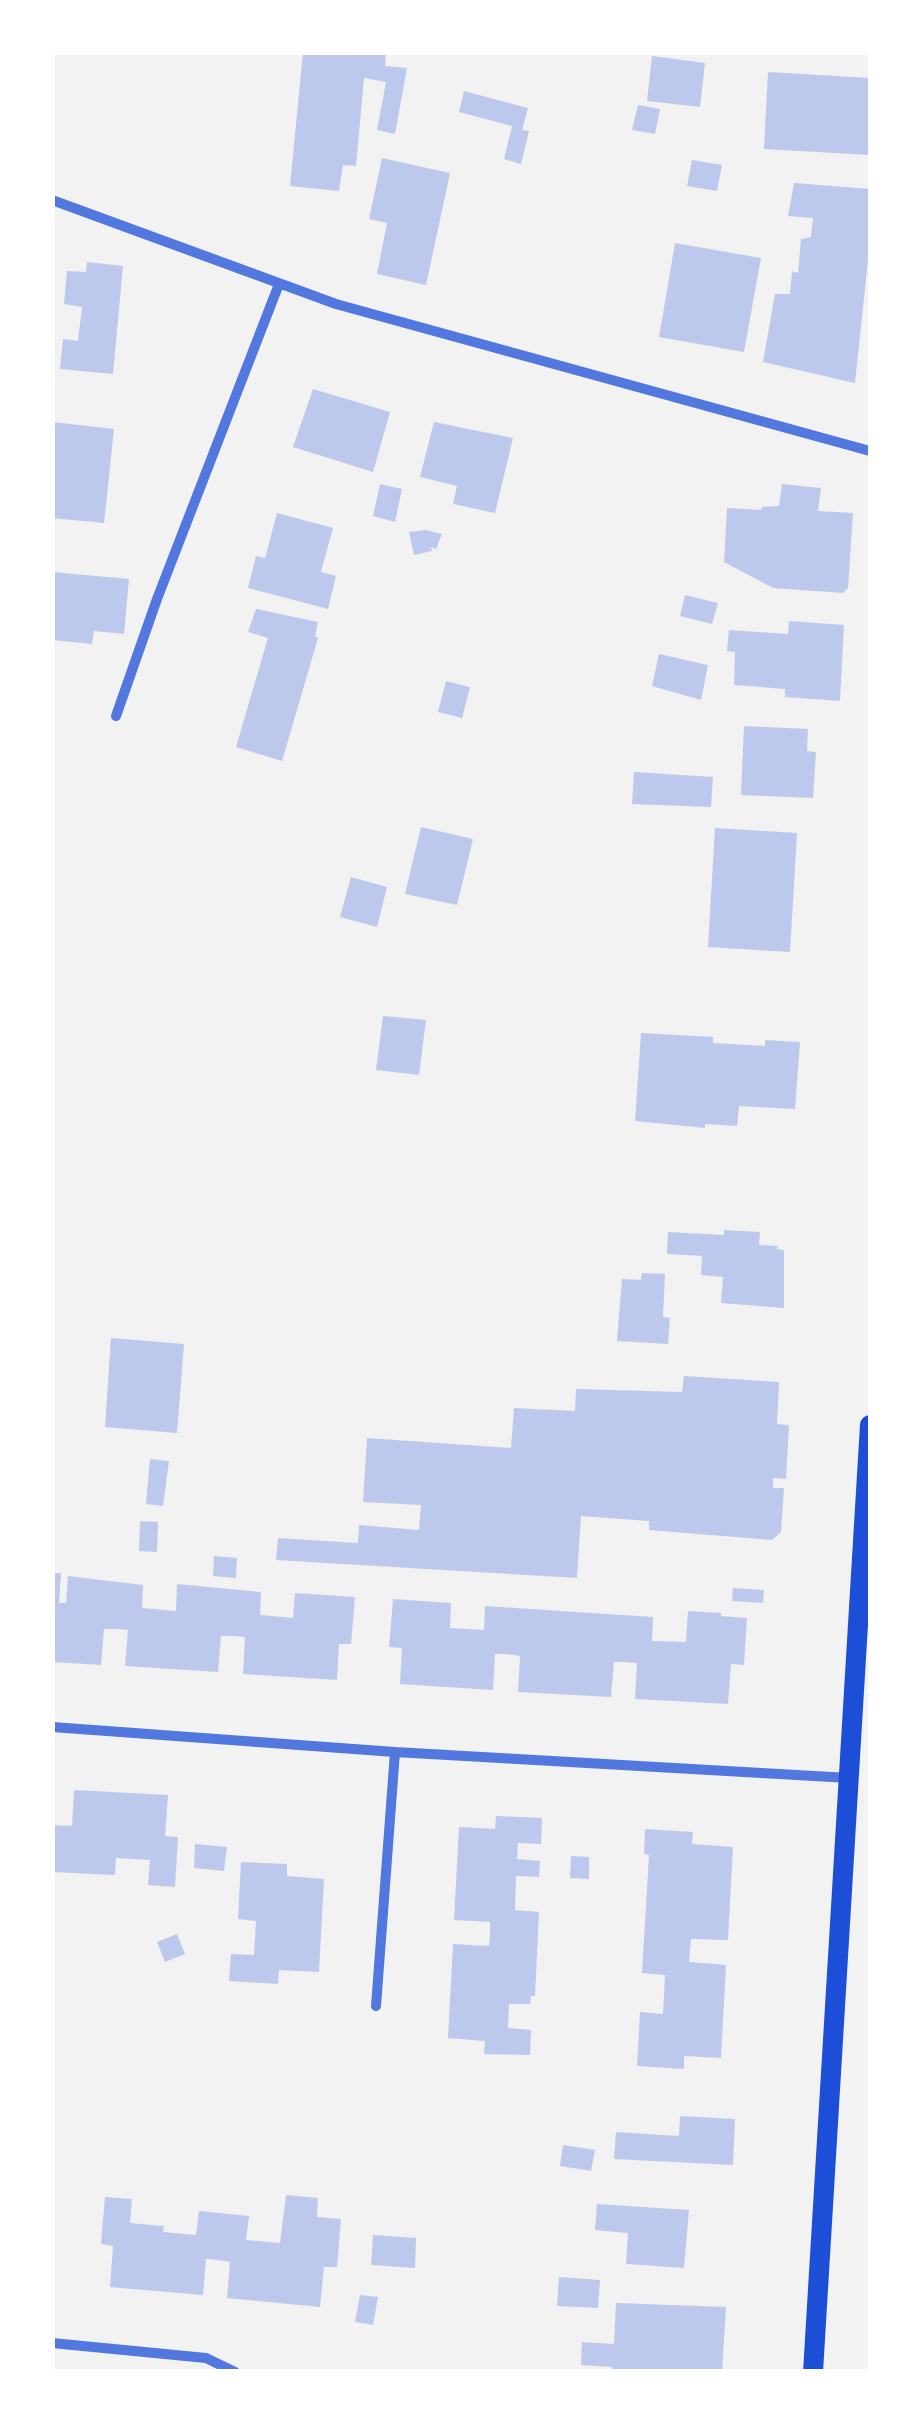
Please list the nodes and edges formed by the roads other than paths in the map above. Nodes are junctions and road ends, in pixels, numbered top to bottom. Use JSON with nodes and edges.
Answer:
{"nodes":[{"id":1,"x":52,"y":200,"type":"edge"},
{"id":2,"x":279,"y":284,"type":"junction"},
{"id":3,"x":870,"y":450,"type":"edge"},
{"id":4,"x":116,"y":716,"type":"dead end"},
{"id":5,"x":870,"y":1424,"type":"edge"},
{"id":6,"x":52,"y":1727,"type":"edge"},
{"id":7,"x":395,"y":1752,"type":"junction"},
{"id":8,"x":850,"y":1778,"type":"junction"},
{"id":9,"x":376,"y":2006,"type":"dead end"},
{"id":10,"x":52,"y":2343,"type":"edge"},
{"id":11,"x":234,"y":2372,"type":"edge"},
{"id":12,"x":813,"y":2372,"type":"edge"}],
"edges":[{"from":1,"to":2,"type":"street"},
{"from":2,"to":3,"type":"street"},
{"from":2,"to":4,"type":"street"},
{"from":5,"to":8,"type":"main road"},
{"from":6,"to":7,"type":"street"},
{"from":7,"to":8,"type":"street"},
{"from":7,"to":9,"type":"street"},
{"from":8,"to":12,"type":"main road"},
{"from":10,"to":11,"type":"street"}]}
